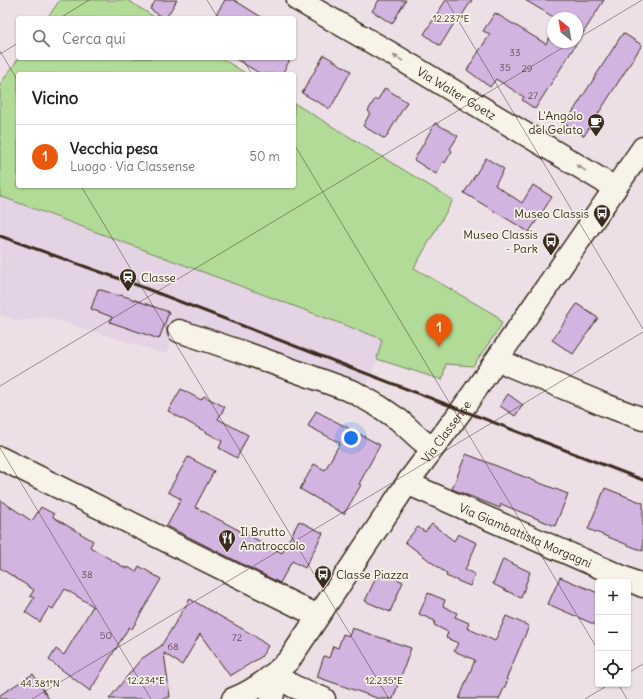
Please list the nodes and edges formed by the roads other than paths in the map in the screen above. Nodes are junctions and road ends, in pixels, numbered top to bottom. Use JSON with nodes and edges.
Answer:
{"nodes":[{"id":1,"x":298,"y":0,"type":"edge"},
{"id":2,"x":643,"y":148,"type":"edge"},
{"id":3,"x":615,"y":188,"type":"junction"},
{"id":4,"x":179,"y":331,"type":"dead end"},
{"id":5,"x":509,"y":365,"type":"dead end"},
{"id":6,"x":643,"y":419,"type":"edge"},
{"id":7,"x":433,"y":448,"type":"junction"},
{"id":8,"x":0,"y":458,"type":"edge"},
{"id":9,"x":408,"y":482,"type":"junction"},
{"id":10,"x":643,"y":586,"type":"edge"},
{"id":11,"x":318,"y":616,"type":"junction"},
{"id":12,"x":273,"y":675,"type":"junction"},
{"id":13,"x":232,"y":699,"type":"edge"},
{"id":14,"x":271,"y":699,"type":"edge"},
{"id":15,"x":324,"y":699,"type":"edge"}],
"edges":[{"from":3,"to":1,"type":"street","name":"Via Walter Goetz","one_way":true},
{"from":2,"to":3,"type":"street","name":"Via Classense"},
{"from":3,"to":7,"type":"street","name":"Via Classense"},
{"from":4,"to":7,"type":"street"},
{"from":5,"to":6,"type":"street"},
{"from":7,"to":9,"type":"street","name":"Via Classense"},
{"from":8,"to":11,"type":"street"},
{"from":9,"to":10,"type":"street","name":"Via Giambattista Morgagni"},
{"from":9,"to":11,"type":"street","name":"Via Classense"},
{"from":11,"to":12,"type":"street","name":"Via Classense"},
{"from":12,"to":13,"type":"street","name":"Via Classense"},
{"from":12,"to":14,"type":"street"},
{"from":12,"to":15,"type":"street"}]}
